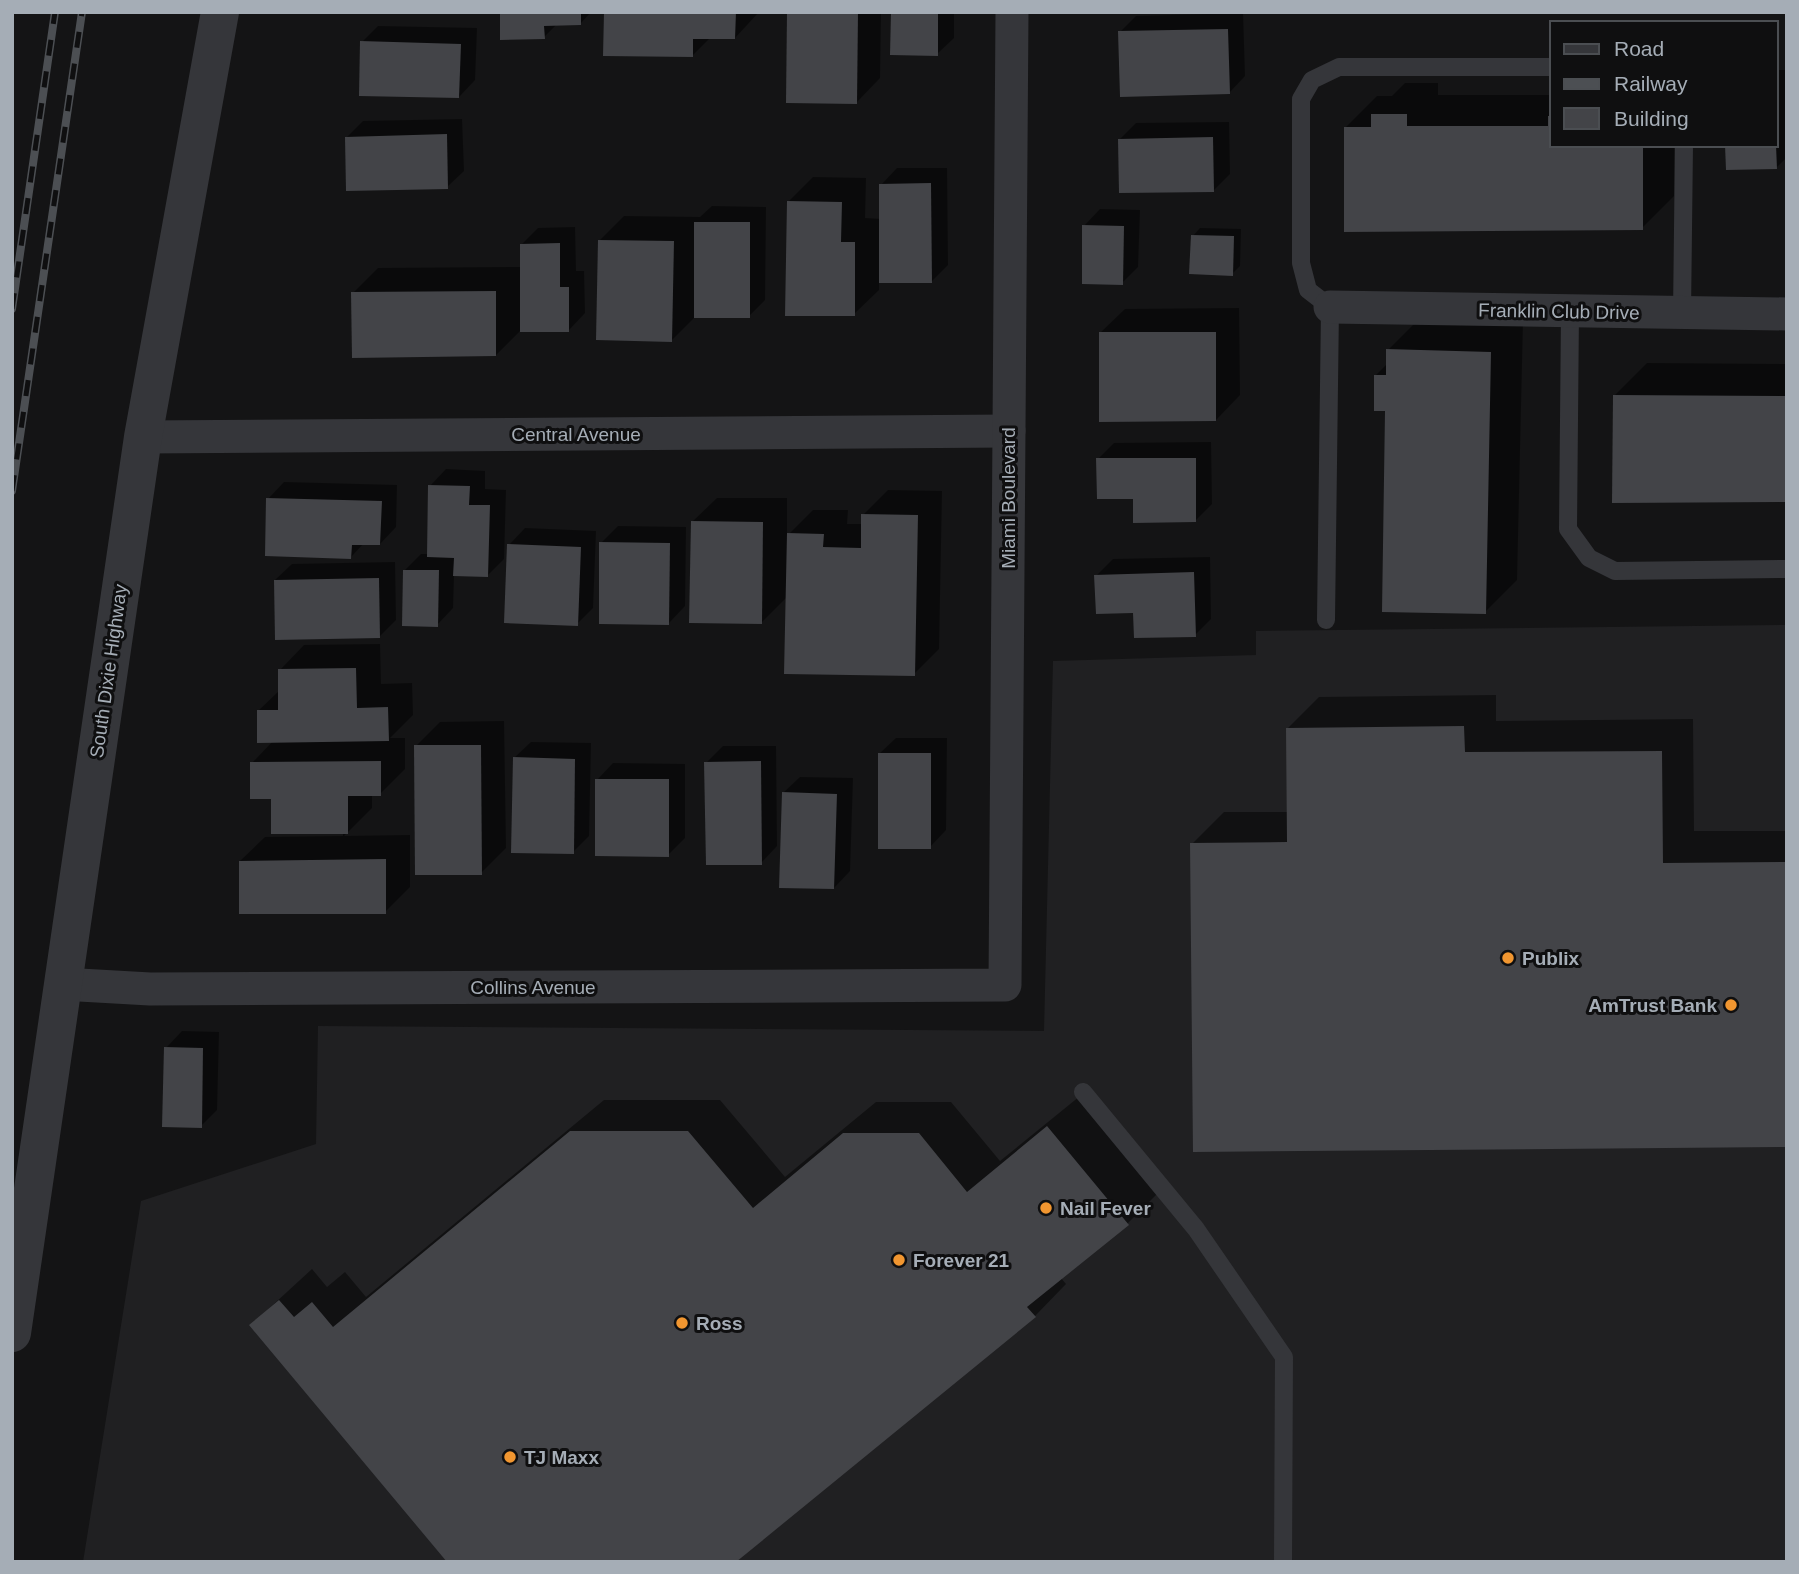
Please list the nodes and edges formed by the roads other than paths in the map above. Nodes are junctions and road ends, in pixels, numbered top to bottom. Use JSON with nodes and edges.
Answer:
{"nodes":[{"id":1,"x":220,"y":12,"type":"edge"},
{"id":2,"x":1012,"y":12,"type":"edge"},
{"id":3,"x":1550,"y":67,"type":"edge"},
{"id":4,"x":1684,"y":147,"type":"edge"},
{"id":5,"x":1330,"y":307,"type":"junction"},
{"id":6,"x":1570,"y":312,"type":"junction"},
{"id":7,"x":1682,"y":313,"type":"junction"},
{"id":8,"x":1787,"y":314,"type":"edge"},
{"id":9,"x":1009,"y":431,"type":"junction"},
{"id":10,"x":143,"y":437,"type":"junction"},
{"id":11,"x":1787,"y":569,"type":"edge"},
{"id":12,"x":1326,"y":620,"type":"dead end"},
{"id":13,"x":62,"y":984,"type":"junction"},
{"id":14,"x":1005,"y":985,"type":"joint"},
{"id":15,"x":1083,"y":1092,"type":"dead end"},
{"id":16,"x":12,"y":1333,"type":"edge"},
{"id":17,"x":1283,"y":1562,"type":"edge"}],
"edges":[{"from":1,"to":10,"type":"street","name":"South Dixie Highway"},
{"from":2,"to":9,"type":"street","name":"Miami Boulevard"},
{"from":3,"to":5,"type":"lane"},
{"from":4,"to":7,"type":"lane"},
{"from":5,"to":6,"type":"street","name":"Franklin Club Drive"},
{"from":5,"to":12,"type":"lane"},
{"from":6,"to":7,"type":"street","name":"Franklin Club Drive"},
{"from":6,"to":11,"type":"lane"},
{"from":7,"to":8,"type":"street","name":"Franklin Club Drive"},
{"from":9,"to":10,"type":"street","name":"Central Avenue"},
{"from":9,"to":14,"type":"street","name":"Miami Boulevard"},
{"from":10,"to":13,"type":"street","name":"South Dixie Highway"},
{"from":13,"to":14,"type":"street","name":"Collins Avenue"},
{"from":13,"to":16,"type":"street","name":"South Dixie Highway"},
{"from":15,"to":17,"type":"lane"}]}
